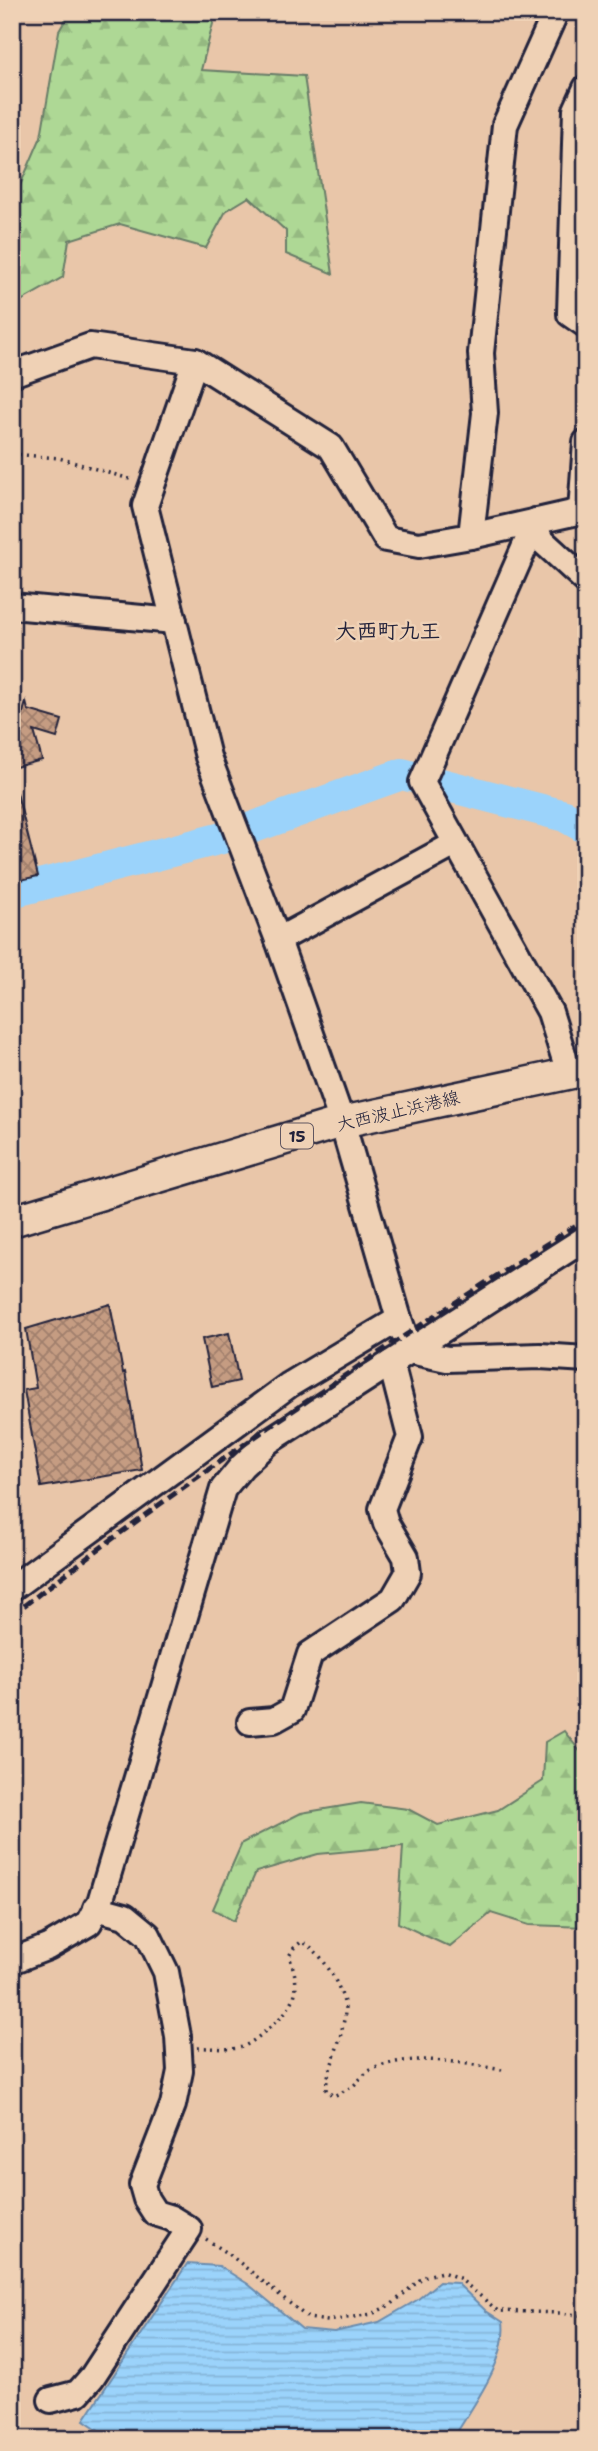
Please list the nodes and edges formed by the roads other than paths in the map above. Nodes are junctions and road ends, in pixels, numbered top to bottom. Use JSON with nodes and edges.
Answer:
{"nodes":[{"id":1,"x":553,"y":18,"type":"dead end"},
{"id":2,"x":586,"y":88,"type":"edge"},
{"id":3,"x":586,"y":325,"type":"edge"},
{"id":4,"x":195,"y":360,"type":"junction"},
{"id":5,"x":12,"y":374,"type":"edge"},
{"id":6,"x":586,"y":442,"type":"edge"},
{"id":7,"x":583,"y":510,"type":"edge"},
{"id":8,"x":536,"y":521,"type":"junction"},
{"id":9,"x":471,"y":536,"type":"junction"},
{"id":10,"x":583,"y":575,"type":"edge"},
{"id":11,"x":12,"y":606,"type":"edge"},
{"id":12,"x":174,"y":621,"type":"junction"},
{"id":13,"x":455,"y":844,"type":"junction"},
{"id":14,"x":278,"y":940,"type":"junction"},
{"id":15,"x":578,"y":1072,"type":"edge"},
{"id":16,"x":342,"y":1122,"type":"junction"},
{"id":17,"x":12,"y":1221,"type":"edge"},
{"id":18,"x":586,"y":1238,"type":"edge"},
{"id":19,"x":399,"y":1319,"type":"junction"},
{"id":20,"x":401,"y":1357,"type":"junction"},
{"id":21,"x":586,"y":1359,"type":"edge"},
{"id":22,"x":12,"y":1588,"type":"edge"},
{"id":23,"x":250,"y":1722,"type":"dead end"},
{"id":24,"x":96,"y":1908,"type":"junction"},
{"id":25,"x":12,"y":1961,"type":"edge"},
{"id":26,"x":51,"y":2400,"type":"dead end"}],
"edges":[{"from":1,"to":9,"type":"street"},
{"from":2,"to":3,"type":"street"},
{"from":4,"to":5,"type":"street"},
{"from":4,"to":9,"type":"street"},
{"from":4,"to":12,"type":"street"},
{"from":6,"to":7,"type":"street"},
{"from":7,"to":8,"type":"street"},
{"from":8,"to":9,"type":"street"},
{"from":8,"to":10,"type":"street"},
{"from":8,"to":13,"type":"street"},
{"from":11,"to":12,"type":"street"},
{"from":12,"to":14,"type":"street"},
{"from":13,"to":14,"type":"street"},
{"from":13,"to":15,"type":"street"},
{"from":14,"to":16,"type":"street"},
{"from":15,"to":16,"type":"main road","name":"大西波止浜港線","number":"15"},
{"from":16,"to":17,"type":"main road","name":"大西波止浜港線","number":"15"},
{"from":16,"to":19,"type":"street"},
{"from":18,"to":20,"type":"street"},
{"from":19,"to":20,"type":"street"},
{"from":19,"to":22,"type":"street"},
{"from":20,"to":21,"type":"street"},
{"from":20,"to":23,"type":"street"},
{"from":20,"to":24,"type":"street"},
{"from":24,"to":25,"type":"street"},
{"from":24,"to":26,"type":"street"}]}
